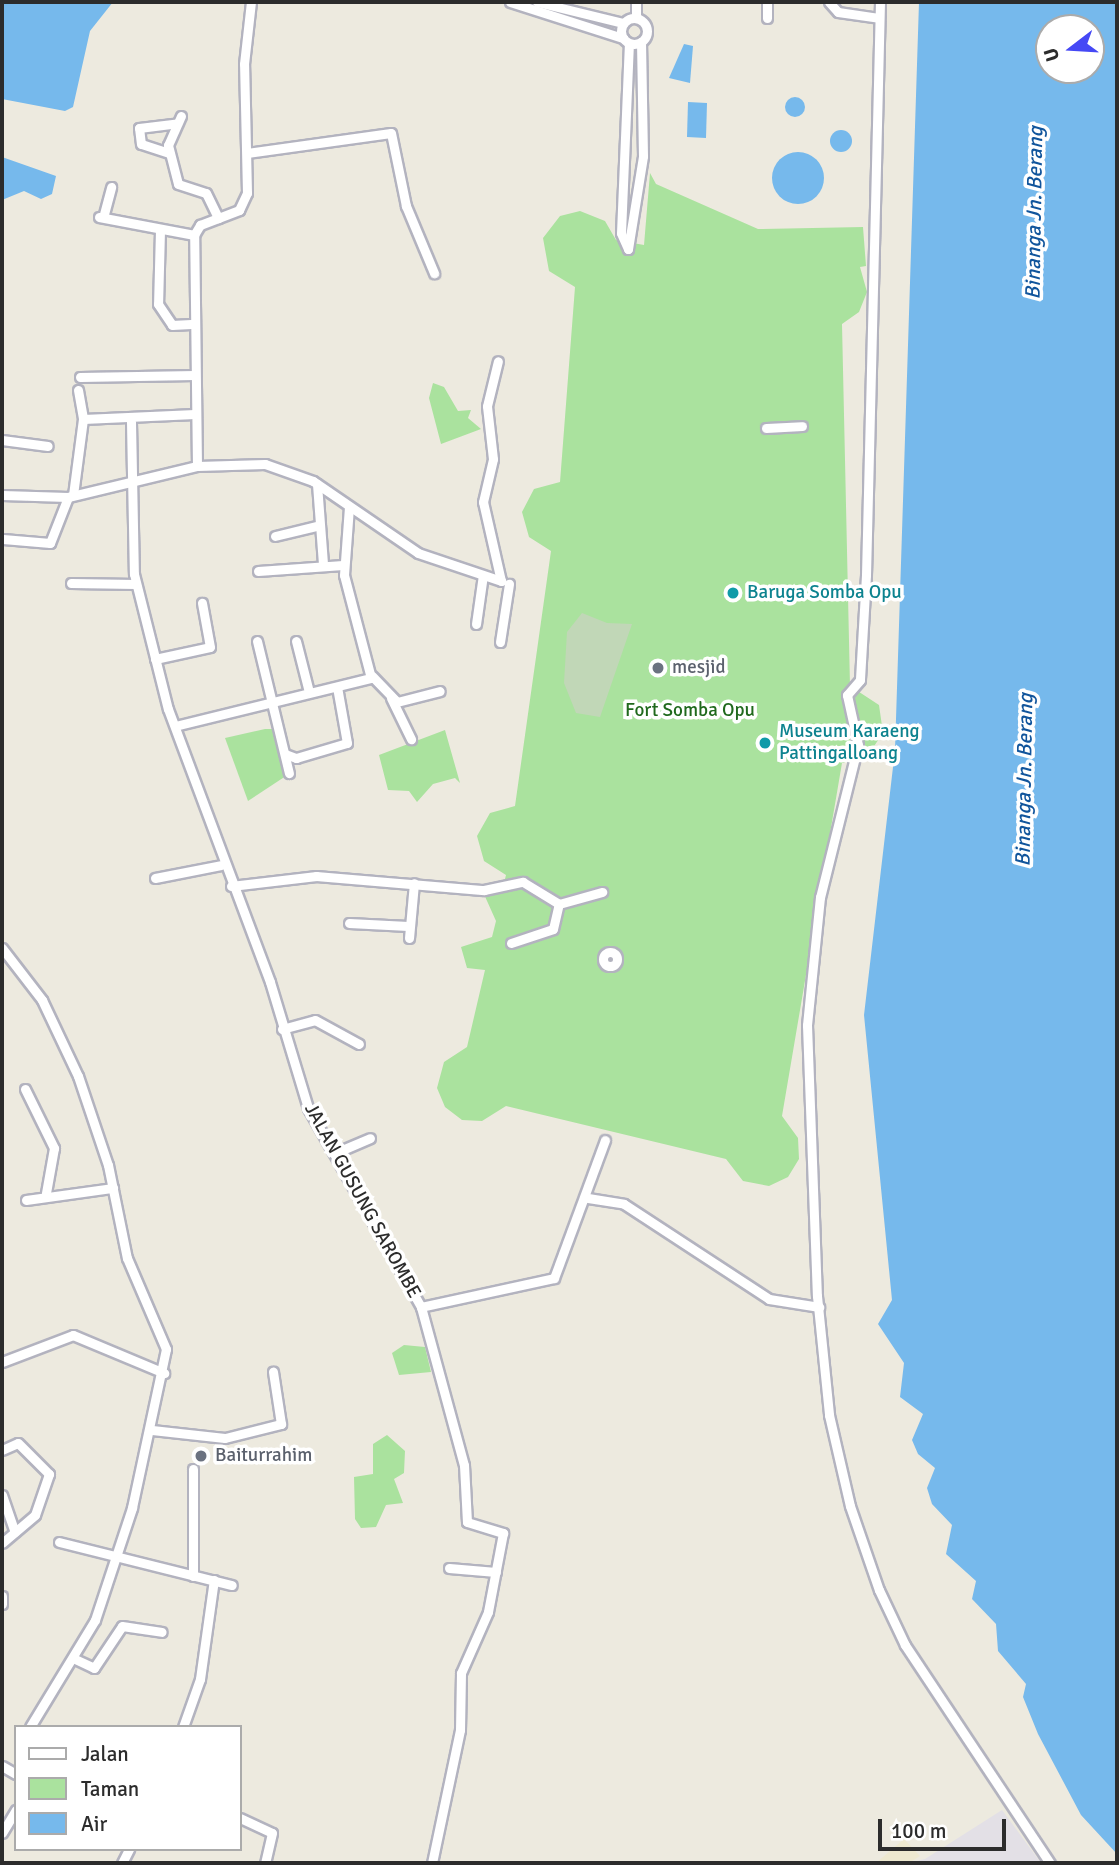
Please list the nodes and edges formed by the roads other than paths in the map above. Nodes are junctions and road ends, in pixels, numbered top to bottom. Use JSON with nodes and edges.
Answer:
{"nodes":[{"id":1,"x":251,"y":2,"type":"edge"},
{"id":2,"x":510,"y":2,"type":"edge"},
{"id":3,"x":537,"y":2,"type":"edge"},
{"id":4,"x":636,"y":2,"type":"edge"},
{"id":5,"x":767,"y":2,"type":"edge"},
{"id":6,"x":829,"y":2,"type":"edge"},
{"id":7,"x":880,"y":2,"type":"edge"},
{"id":8,"x":636,"y":17,"type":"junction"},
{"id":9,"x":767,"y":18,"type":"dead end"},
{"id":10,"x":879,"y":18,"type":"junction"},
{"id":11,"x":623,"y":23,"type":"junction"},
{"id":12,"x":626,"y":41,"type":"junction"},
{"id":13,"x":640,"y":42,"type":"junction"},
{"id":14,"x":169,"y":153,"type":"junction"},
{"id":15,"x":247,"y":153,"type":"junction"},
{"id":16,"x":110,"y":187,"type":"dead end"},
{"id":17,"x":218,"y":218,"type":"junction"},
{"id":18,"x":160,"y":230,"type":"junction"},
{"id":19,"x":194,"y":235,"type":"junction"},
{"id":20,"x":435,"y":273,"type":"dead end"},
{"id":21,"x":191,"y":324,"type":"junction"},
{"id":22,"x":498,"y":361,"type":"dead end"},
{"id":23,"x":195,"y":375,"type":"junction"},
{"id":24,"x":80,"y":377,"type":"dead end"},
{"id":25,"x":78,"y":390,"type":"dead end"},
{"id":26,"x":195,"y":414,"type":"junction"},
{"id":27,"x":83,"y":419,"type":"junction"},
{"id":28,"x":131,"y":422,"type":"junction"},
{"id":29,"x":802,"y":426,"type":"dead end"},
{"id":30,"x":766,"y":428,"type":"dead end"},
{"id":31,"x":2,"y":440,"type":"edge"},
{"id":32,"x":48,"y":446,"type":"dead end"},
{"id":33,"x":197,"y":466,"type":"junction"},
{"id":34,"x":129,"y":479,"type":"junction"},
{"id":35,"x":317,"y":484,"type":"junction"},
{"id":36,"x":2,"y":495,"type":"edge"},
{"id":37,"x":70,"y":496,"type":"junction"},
{"id":38,"x":349,"y":507,"type":"junction"},
{"id":39,"x":316,"y":526,"type":"junction"},
{"id":40,"x":275,"y":536,"type":"dead end"},
{"id":41,"x":3,"y":540,"type":"edge"},
{"id":42,"x":323,"y":564,"type":"junction"},
{"id":43,"x":343,"y":565,"type":"junction"},
{"id":44,"x":258,"y":570,"type":"dead end"},
{"id":45,"x":484,"y":575,"type":"junction"},
{"id":46,"x":505,"y":582,"type":"junction"},
{"id":47,"x":71,"y":583,"type":"dead end"},
{"id":48,"x":136,"y":584,"type":"junction"},
{"id":49,"x":202,"y":603,"type":"dead end"},
{"id":50,"x":476,"y":624,"type":"dead end"},
{"id":51,"x":257,"y":640,"type":"dead end"},
{"id":52,"x":296,"y":641,"type":"dead end"},
{"id":53,"x":500,"y":642,"type":"dead end"},
{"id":54,"x":155,"y":659,"type":"junction"},
{"id":55,"x":372,"y":676,"type":"junction"},
{"id":56,"x":337,"y":687,"type":"junction"},
{"id":57,"x":440,"y":691,"type":"dead end"},
{"id":58,"x":309,"y":692,"type":"junction"},
{"id":59,"x":391,"y":698,"type":"junction"},
{"id":60,"x":272,"y":702,"type":"junction"},
{"id":61,"x":175,"y":726,"type":"junction"},
{"id":62,"x":411,"y":739,"type":"dead end"},
{"id":63,"x":285,"y":754,"type":"junction"},
{"id":64,"x":289,"y":773,"type":"dead end"},
{"id":65,"x":221,"y":865,"type":"junction"},
{"id":66,"x":155,"y":878,"type":"dead end"},
{"id":67,"x":414,"y":883,"type":"junction"},
{"id":68,"x":231,"y":886,"type":"junction"},
{"id":69,"x":601,"y":892,"type":"dead end"},
{"id":70,"x":559,"y":904,"type":"junction"},
{"id":71,"x":349,"y":923,"type":"dead end"},
{"id":72,"x":408,"y":926,"type":"junction"},
{"id":73,"x":409,"y":938,"type":"dead end"},
{"id":74,"x":511,"y":943,"type":"dead end"},
{"id":75,"x":2,"y":948,"type":"edge"},
{"id":76,"x":282,"y":1029,"type":"junction"},
{"id":77,"x":359,"y":1044,"type":"dead end"},
{"id":78,"x":25,"y":1089,"type":"dead end"},
{"id":79,"x":370,"y":1138,"type":"dead end"},
{"id":80,"x":605,"y":1140,"type":"dead end"},
{"id":81,"x":335,"y":1153,"type":"junction"},
{"id":82,"x":113,"y":1188,"type":"junction"},
{"id":83,"x":46,"y":1193,"type":"junction"},
{"id":84,"x":588,"y":1198,"type":"junction"},
{"id":85,"x":26,"y":1200,"type":"dead end"},
{"id":86,"x":421,"y":1307,"type":"junction"},
{"id":87,"x":819,"y":1307,"type":"junction"},
{"id":88,"x":2,"y":1362,"type":"edge"},
{"id":89,"x":273,"y":1372,"type":"dead end"},
{"id":90,"x":164,"y":1373,"type":"junction"},
{"id":91,"x":152,"y":1430,"type":"junction"},
{"id":92,"x":2,"y":1450,"type":"edge"},
{"id":93,"x":193,"y":1469,"type":"dead end"},
{"id":94,"x":2,"y":1495,"type":"edge"},
{"id":95,"x":15,"y":1532,"type":"junction"},
{"id":96,"x":59,"y":1542,"type":"dead end"},
{"id":97,"x":2,"y":1543,"type":"edge"},
{"id":98,"x":116,"y":1555,"type":"junction"},
{"id":99,"x":449,"y":1568,"type":"dead end"},
{"id":100,"x":496,"y":1572,"type":"junction"},
{"id":101,"x":193,"y":1576,"type":"junction"},
{"id":102,"x":214,"y":1580,"type":"junction"},
{"id":103,"x":232,"y":1585,"type":"dead end"},
{"id":104,"x":2,"y":1596,"type":"edge"},
{"id":105,"x":2,"y":1604,"type":"edge"},
{"id":106,"x":163,"y":1632,"type":"dead end"},
{"id":107,"x":75,"y":1660,"type":"junction"},
{"id":108,"x":31,"y":1725,"type":"edge"},
{"id":109,"x":184,"y":1725,"type":"edge"},
{"id":110,"x":14,"y":1813,"type":"edge"},
{"id":111,"x":242,"y":1819,"type":"edge"},
{"id":112,"x":2,"y":1833,"type":"edge"},
{"id":113,"x":265,"y":1863,"type":"edge"},
{"id":114,"x":432,"y":1863,"type":"edge"},
{"id":115,"x":1050,"y":1863,"type":"edge"}],
"edges":[{"from":1,"to":15,"type":"street"},
{"from":2,"to":12,"type":"street"},
{"from":3,"to":11,"type":"street"},
{"from":4,"to":8,"type":"street"},
{"from":5,"to":9,"type":"street"},
{"from":6,"to":10,"type":"street"},
{"from":7,"to":10,"type":"street"},
{"from":8,"to":11,"type":"street"},
{"from":8,"to":13,"type":"street"},
{"from":10,"to":87,"type":"street"},
{"from":11,"to":12,"type":"street"},
{"from":12,"to":13,"type":"street"},
{"from":12,"to":13,"type":"street"},
{"from":14,"to":14,"type":"street"},
{"from":14,"to":17,"type":"street"},
{"from":15,"to":17,"type":"street"},
{"from":15,"to":20,"type":"street"},
{"from":16,"to":18,"type":"street"},
{"from":17,"to":19,"type":"street"},
{"from":18,"to":19,"type":"street"},
{"from":18,"to":21,"type":"street"},
{"from":19,"to":21,"type":"street"},
{"from":21,"to":23,"type":"street"},
{"from":22,"to":46,"type":"street"},
{"from":23,"to":24,"type":"street"},
{"from":23,"to":26,"type":"street"},
{"from":25,"to":27,"type":"street"},
{"from":26,"to":28,"type":"street"},
{"from":26,"to":33,"type":"street"},
{"from":27,"to":28,"type":"street"},
{"from":27,"to":37,"type":"street"},
{"from":28,"to":34,"type":"street","name":"JALAN GUSUNG SAROMBE"},
{"from":29,"to":30,"type":"street"},
{"from":31,"to":32,"type":"street"},
{"from":33,"to":34,"type":"street"},
{"from":33,"to":35,"type":"street"},
{"from":34,"to":37,"type":"street"},
{"from":34,"to":48,"type":"street","name":"JALAN GUSUNG SAROMBE"},
{"from":35,"to":38,"type":"street"},
{"from":35,"to":39,"type":"street"},
{"from":36,"to":37,"type":"street"},
{"from":37,"to":41,"type":"street"},
{"from":38,"to":43,"type":"street"},
{"from":38,"to":45,"type":"street"},
{"from":39,"to":40,"type":"street"},
{"from":39,"to":42,"type":"street"},
{"from":42,"to":43,"type":"street"},
{"from":42,"to":44,"type":"street"},
{"from":43,"to":55,"type":"street"},
{"from":45,"to":46,"type":"street"},
{"from":45,"to":50,"type":"street"},
{"from":46,"to":53,"type":"street"},
{"from":47,"to":48,"type":"street"},
{"from":48,"to":54,"type":"street","name":"JALAN GUSUNG SAROMBE"},
{"from":49,"to":54,"type":"street"},
{"from":51,"to":60,"type":"street"},
{"from":52,"to":58,"type":"street"},
{"from":54,"to":61,"type":"street","name":"JALAN GUSUNG SAROMBE"},
{"from":55,"to":56,"type":"street"},
{"from":55,"to":59,"type":"street"},
{"from":56,"to":58,"type":"street"},
{"from":56,"to":63,"type":"street"},
{"from":57,"to":59,"type":"street"},
{"from":58,"to":60,"type":"street"},
{"from":59,"to":62,"type":"street"},
{"from":60,"to":61,"type":"street"},
{"from":60,"to":63,"type":"street"},
{"from":61,"to":65,"type":"street","name":"JALAN GUSUNG SAROMBE"},
{"from":63,"to":64,"type":"street"},
{"from":65,"to":66,"type":"street"},
{"from":65,"to":68,"type":"street","name":"JALAN GUSUNG SAROMBE"},
{"from":67,"to":68,"type":"street"},
{"from":67,"to":70,"type":"street"},
{"from":67,"to":72,"type":"street"},
{"from":68,"to":76,"type":"street","name":"JALAN GUSUNG SAROMBE"},
{"from":69,"to":70,"type":"street"},
{"from":70,"to":74,"type":"street"},
{"from":71,"to":72,"type":"street"},
{"from":72,"to":73,"type":"street"},
{"from":75,"to":82,"type":"street"},
{"from":76,"to":77,"type":"street"},
{"from":76,"to":81,"type":"street","name":"JALAN GUSUNG SAROMBE"},
{"from":78,"to":83,"type":"street"},
{"from":79,"to":81,"type":"street"},
{"from":80,"to":84,"type":"street"},
{"from":81,"to":86,"type":"street","name":"JALAN GUSUNG SAROMBE"},
{"from":82,"to":83,"type":"street"},
{"from":82,"to":90,"type":"street"},
{"from":83,"to":85,"type":"street"},
{"from":84,"to":86,"type":"street"},
{"from":84,"to":87,"type":"street"},
{"from":86,"to":100,"type":"street","name":"JALAN GUSUNG SAROMBE"},
{"from":87,"to":115,"type":"street"},
{"from":88,"to":90,"type":"street"},
{"from":89,"to":91,"type":"street"},
{"from":90,"to":91,"type":"street"},
{"from":91,"to":98,"type":"street"},
{"from":92,"to":95,"type":"street"},
{"from":93,"to":101,"type":"street"},
{"from":94,"to":95,"type":"street"},
{"from":95,"to":97,"type":"street"},
{"from":96,"to":98,"type":"street"},
{"from":98,"to":101,"type":"street"},
{"from":98,"to":107,"type":"street"},
{"from":99,"to":100,"type":"street"},
{"from":100,"to":114,"type":"street","name":"JALAN GUSUNG SAROMBE"},
{"from":101,"to":102,"type":"street"},
{"from":102,"to":103,"type":"street"},
{"from":102,"to":109,"type":"street"},
{"from":104,"to":105,"type":"street"},
{"from":106,"to":107,"type":"street"},
{"from":107,"to":108,"type":"street"},
{"from":110,"to":112,"type":"street"},
{"from":111,"to":113,"type":"street"}]}
